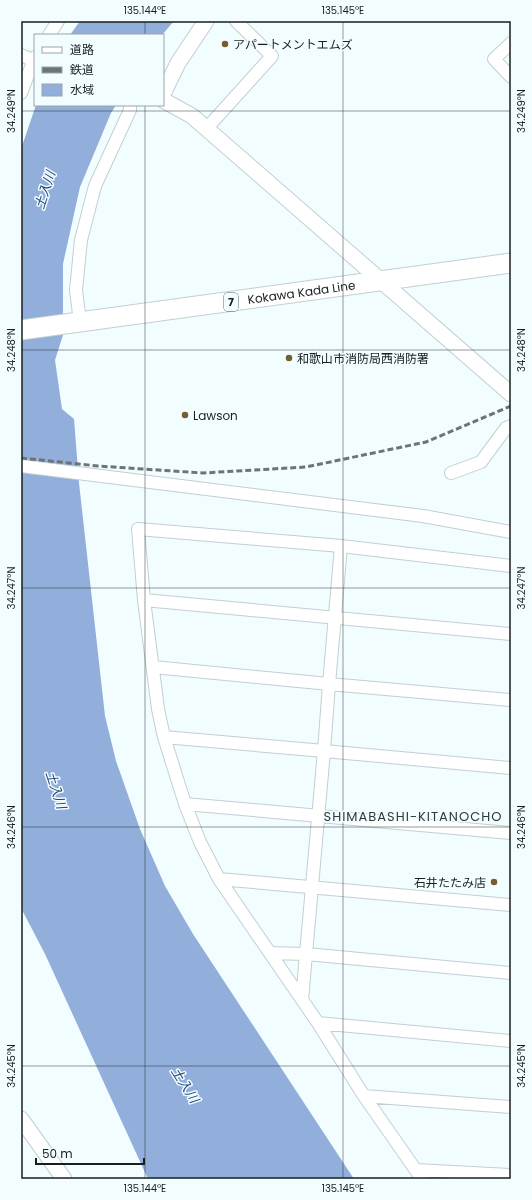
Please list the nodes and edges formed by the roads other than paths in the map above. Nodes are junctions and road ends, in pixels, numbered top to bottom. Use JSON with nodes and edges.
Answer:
{"nodes":[{"id":1,"x":58,"y":21,"type":"edge"},
{"id":2,"x":206,"y":21,"type":"edge"},
{"id":3,"x":236,"y":21,"type":"edge"},
{"id":4,"x":50,"y":34,"type":"edge"},
{"id":5,"x":511,"y":43,"type":"edge"},
{"id":6,"x":21,"y":55,"type":"edge"},
{"id":7,"x":34,"y":59,"type":"edge"},
{"id":8,"x":511,"y":77,"type":"edge"},
{"id":9,"x":164,"y":92,"type":"edge"},
{"id":10,"x":21,"y":93,"type":"edge"},
{"id":11,"x":164,"y":101,"type":"edge"},
{"id":12,"x":130,"y":106,"type":"edge"},
{"id":13,"x":207,"y":128,"type":"junction"},
{"id":14,"x":511,"y":263,"type":"edge"},
{"id":15,"x":382,"y":281,"type":"junction"},
{"id":16,"x":80,"y":322,"type":"junction"},
{"id":17,"x":21,"y":330,"type":"edge"},
{"id":18,"x":511,"y":394,"type":"edge"},
{"id":19,"x":511,"y":426,"type":"edge"},
{"id":20,"x":21,"y":466,"type":"edge"},
{"id":21,"x":451,"y":473,"type":"dead end"},
{"id":22,"x":511,"y":532,"type":"edge"},
{"id":23,"x":341,"y":546,"type":"junction"},
{"id":24,"x":511,"y":566,"type":"edge"},
{"id":25,"x":144,"y":600,"type":"junction"},
{"id":26,"x":335,"y":618,"type":"junction"},
{"id":27,"x":511,"y":634,"type":"edge"},
{"id":28,"x":153,"y":667,"type":"junction"},
{"id":29,"x":329,"y":684,"type":"junction"},
{"id":30,"x":511,"y":700,"type":"edge"},
{"id":31,"x":164,"y":737,"type":"junction"},
{"id":32,"x":324,"y":751,"type":"junction"},
{"id":33,"x":511,"y":768,"type":"edge"},
{"id":34,"x":185,"y":804,"type":"junction"},
{"id":35,"x":318,"y":815,"type":"junction"},
{"id":36,"x":511,"y":833,"type":"edge"},
{"id":37,"x":219,"y":879,"type":"junction"},
{"id":38,"x":312,"y":887,"type":"junction"},
{"id":39,"x":511,"y":905,"type":"edge"},
{"id":40,"x":270,"y":953,"type":"junction"},
{"id":41,"x":306,"y":954,"type":"junction"},
{"id":42,"x":511,"y":973,"type":"edge"},
{"id":43,"x":302,"y":1000,"type":"junction"},
{"id":44,"x":318,"y":1023,"type":"junction"},
{"id":45,"x":511,"y":1041,"type":"edge"},
{"id":46,"x":364,"y":1096,"type":"junction"},
{"id":47,"x":511,"y":1107,"type":"edge"},
{"id":48,"x":21,"y":1119,"type":"edge"},
{"id":49,"x":419,"y":1175,"type":"edge"},
{"id":50,"x":511,"y":1175,"type":"edge"},
{"id":51,"x":64,"y":1179,"type":"edge"}],
"edges":[{"from":1,"to":4,"type":"street"},
{"from":2,"to":9,"type":"street"},
{"from":3,"to":13,"type":"street"},
{"from":5,"to":8,"type":"street"},
{"from":6,"to":7,"type":"street"},
{"from":7,"to":10,"type":"street"},
{"from":11,"to":13,"type":"street"},
{"from":12,"to":16,"type":"street"},
{"from":13,"to":15,"type":"street"},
{"from":14,"to":15,"type":"main road","name":"Kokawa Kada Line","number":"7"},
{"from":15,"to":16,"type":"main road","name":"Kokawa Kada Line","number":"7"},
{"from":15,"to":18,"type":"street"},
{"from":16,"to":17,"type":"main road","name":"Kokawa Kada Line","number":"7"},
{"from":19,"to":21,"type":"street"},
{"from":20,"to":22,"type":"street"},
{"from":23,"to":24,"type":"street"},
{"from":23,"to":25,"type":"street"},
{"from":23,"to":26,"type":"street"},
{"from":25,"to":26,"type":"street"},
{"from":25,"to":28,"type":"street"},
{"from":26,"to":27,"type":"street"},
{"from":26,"to":29,"type":"street"},
{"from":28,"to":29,"type":"street"},
{"from":28,"to":31,"type":"street"},
{"from":29,"to":30,"type":"street"},
{"from":29,"to":32,"type":"street"},
{"from":31,"to":32,"type":"street"},
{"from":31,"to":34,"type":"street"},
{"from":32,"to":33,"type":"street"},
{"from":32,"to":35,"type":"street"},
{"from":34,"to":35,"type":"street"},
{"from":34,"to":37,"type":"street"},
{"from":35,"to":36,"type":"street"},
{"from":35,"to":38,"type":"street"},
{"from":37,"to":38,"type":"street"},
{"from":37,"to":40,"type":"street"},
{"from":38,"to":39,"type":"street"},
{"from":38,"to":41,"type":"street"},
{"from":40,"to":41,"type":"street"},
{"from":40,"to":43,"type":"street"},
{"from":41,"to":42,"type":"street"},
{"from":41,"to":43,"type":"street"},
{"from":43,"to":44,"type":"street"},
{"from":44,"to":45,"type":"street"},
{"from":44,"to":46,"type":"street"},
{"from":46,"to":47,"type":"street"},
{"from":46,"to":49,"type":"street"},
{"from":48,"to":51,"type":"street"},
{"from":49,"to":50,"type":"street"}]}
